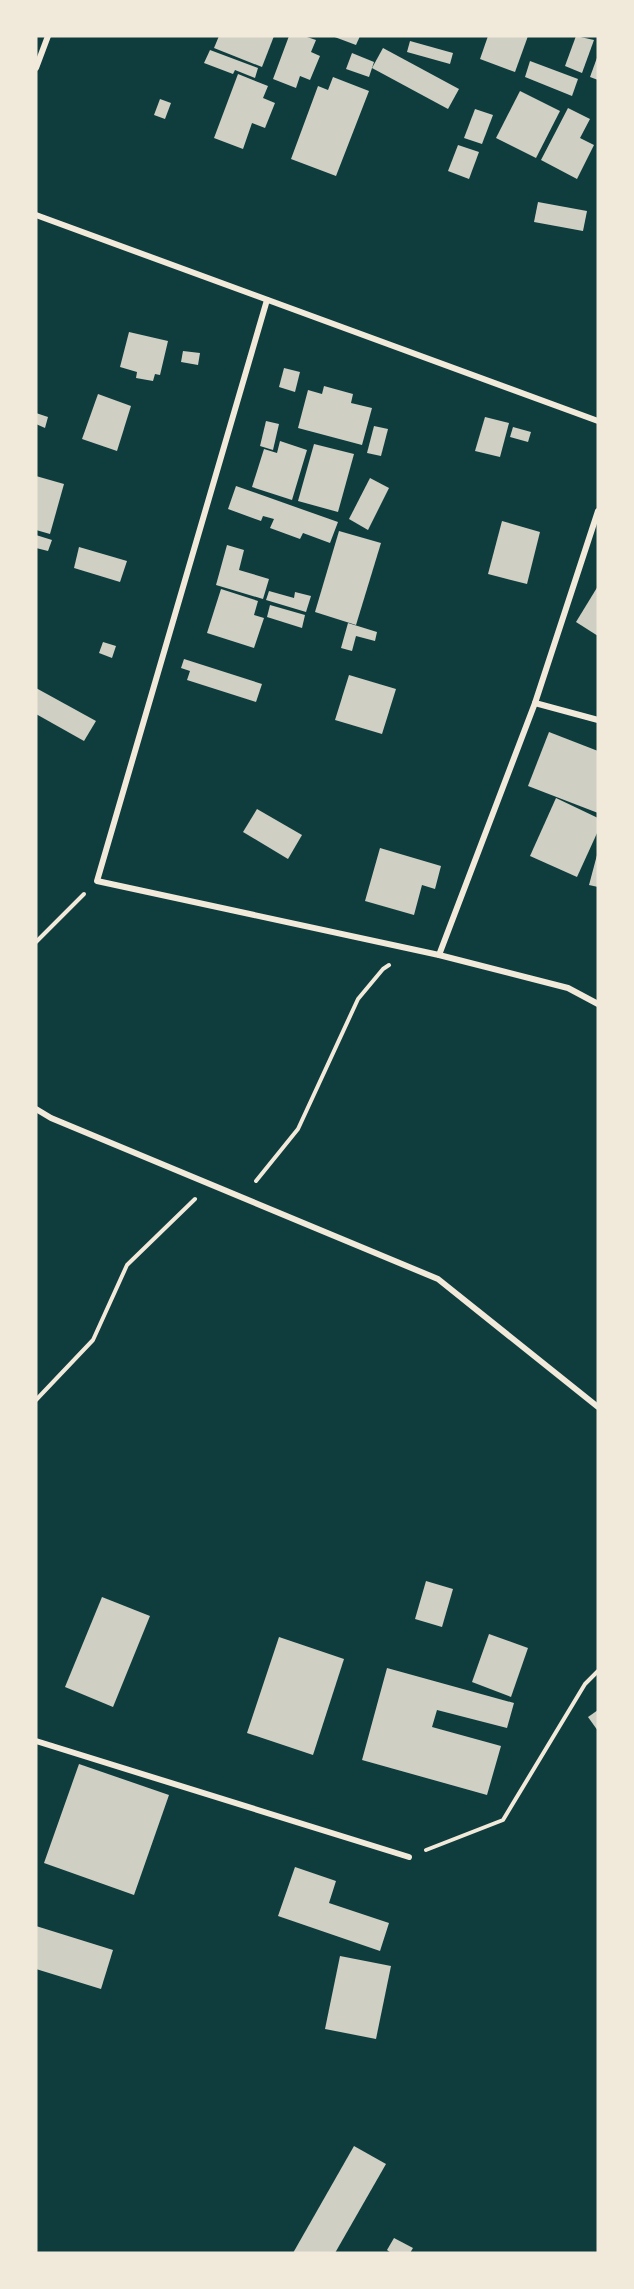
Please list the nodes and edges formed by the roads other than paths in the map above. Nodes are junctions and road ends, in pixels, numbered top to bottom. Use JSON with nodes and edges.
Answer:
{"nodes":[{"id":1,"x":48,"y":36,"type":"edge"},
{"id":2,"x":36,"y":68,"type":"edge"},
{"id":3,"x":36,"y":215,"type":"edge"},
{"id":4,"x":267,"y":300,"type":"junction"},
{"id":5,"x":598,"y":421,"type":"edge"},
{"id":6,"x":598,"y":511,"type":"edge"},
{"id":7,"x":535,"y":703,"type":"junction"},
{"id":8,"x":598,"y":720,"type":"edge"},
{"id":9,"x":440,"y":955,"type":"junction"},
{"id":10,"x":598,"y":1004,"type":"edge"},
{"id":11,"x":36,"y":1109,"type":"edge"},
{"id":12,"x":598,"y":1407,"type":"edge"},
{"id":13,"x":36,"y":1741,"type":"edge"},
{"id":14,"x":409,"y":1857,"type":"road end"}],
"edges":[{"from":1,"to":2,"type":"street"},
{"from":3,"to":4,"type":"street"},
{"from":4,"to":5,"type":"street"},
{"from":4,"to":9,"type":"street"},
{"from":6,"to":7,"type":"street"},
{"from":7,"to":8,"type":"street"},
{"from":7,"to":9,"type":"street"},
{"from":9,"to":10,"type":"street"},
{"from":11,"to":12,"type":"street"},
{"from":13,"to":14,"type":"street"}]}
